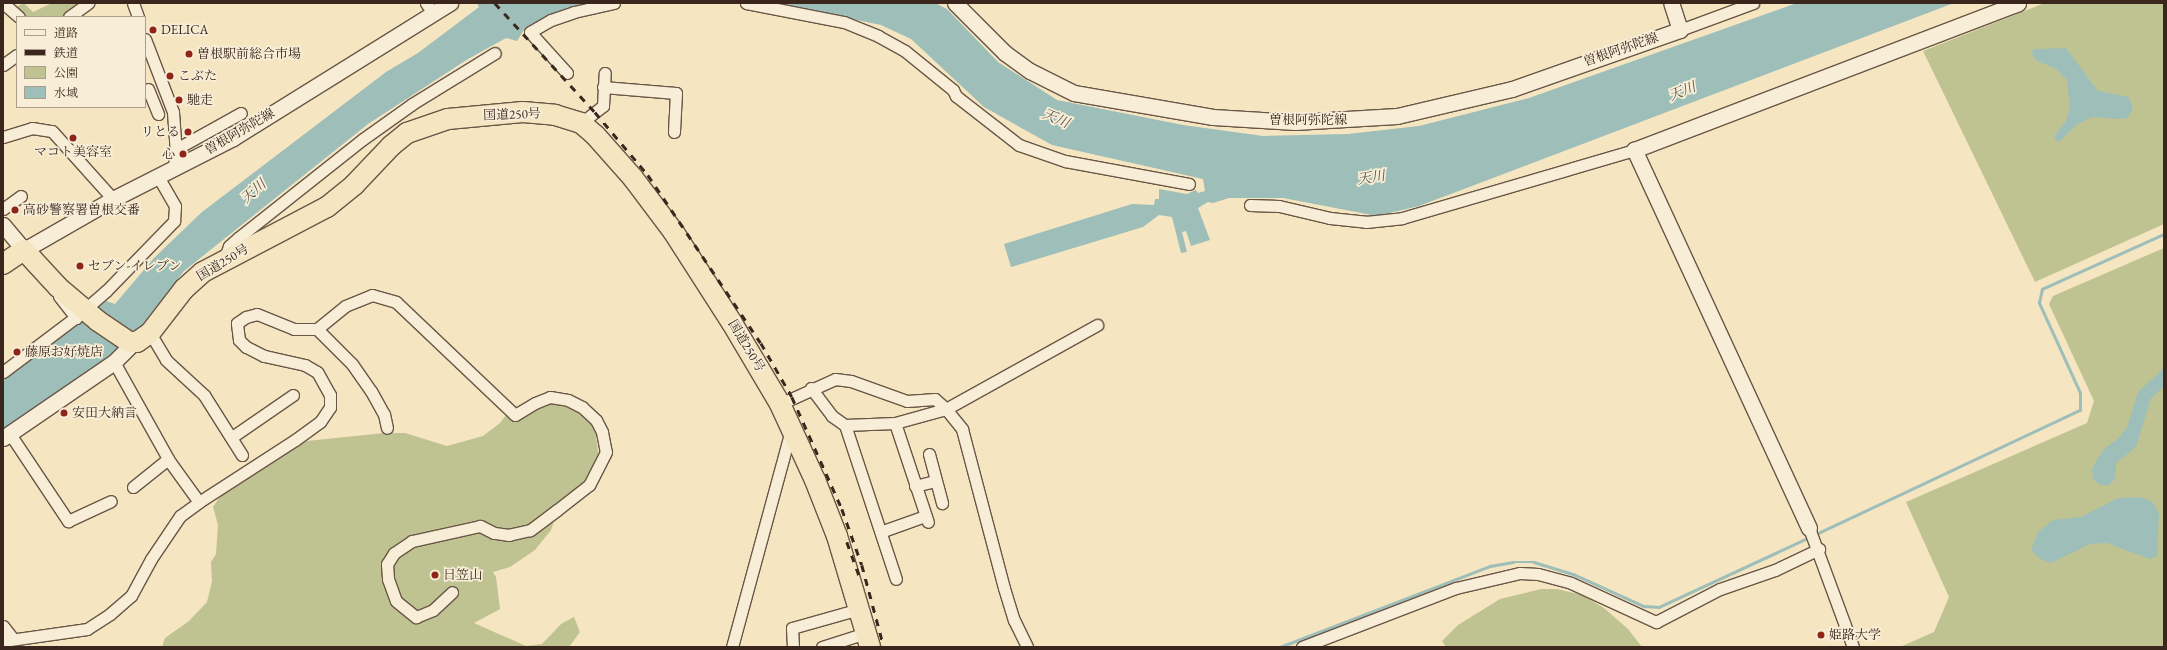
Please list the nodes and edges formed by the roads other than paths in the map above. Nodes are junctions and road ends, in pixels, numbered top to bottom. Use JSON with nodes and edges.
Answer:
{"nodes":[{"id":1,"x":3,"y":3,"type":"edge"},
{"id":2,"x":88,"y":3,"type":"edge"},
{"id":3,"x":133,"y":3,"type":"edge"},
{"id":4,"x":450,"y":3,"type":"edge"},
{"id":5,"x":614,"y":3,"type":"edge"},
{"id":6,"x":746,"y":3,"type":"edge"},
{"id":7,"x":955,"y":3,"type":"edge"},
{"id":8,"x":1671,"y":3,"type":"edge"},
{"id":9,"x":1753,"y":3,"type":"edge"},
{"id":10,"x":2018,"y":3,"type":"edge"},
{"id":11,"x":429,"y":8,"type":"edge"},
{"id":12,"x":19,"y":16,"type":"edge"},
{"id":13,"x":70,"y":16,"type":"edge"},
{"id":14,"x":138,"y":16,"type":"edge"},
{"id":15,"x":1680,"y":30,"type":"junction"},
{"id":16,"x":146,"y":42,"type":"edge"},
{"id":17,"x":495,"y":53,"type":"dead end"},
{"id":18,"x":16,"y":56,"type":"edge"},
{"id":19,"x":3,"y":65,"type":"edge"},
{"id":20,"x":567,"y":73,"type":"dead end"},
{"id":21,"x":605,"y":73,"type":"dead end"},
{"id":22,"x":162,"y":84,"type":"junction"},
{"id":23,"x":603,"y":86,"type":"junction"},
{"id":24,"x":146,"y":90,"type":"edge"},
{"id":25,"x":241,"y":113,"type":"dead end"},
{"id":26,"x":158,"y":114,"type":"dead end"},
{"id":27,"x":581,"y":124,"type":"junction"},
{"id":28,"x":674,"y":132,"type":"dead end"},
{"id":29,"x":3,"y":137,"type":"edge"},
{"id":30,"x":176,"y":149,"type":"junction"},
{"id":31,"x":1634,"y":150,"type":"junction"},
{"id":32,"x":173,"y":170,"type":"junction"},
{"id":33,"x":158,"y":177,"type":"junction"},
{"id":34,"x":1189,"y":184,"type":"dead end"},
{"id":35,"x":21,"y":196,"type":"dead end"},
{"id":36,"x":113,"y":199,"type":"junction"},
{"id":37,"x":1250,"y":205,"type":"dead end"},
{"id":38,"x":3,"y":209,"type":"edge"},
{"id":39,"x":3,"y":224,"type":"edge"},
{"id":40,"x":24,"y":250,"type":"junction"},
{"id":41,"x":224,"y":260,"type":"junction"},
{"id":42,"x":3,"y":264,"type":"edge"},
{"id":43,"x":82,"y":313,"type":"junction"},
{"id":44,"x":1097,"y":326,"type":"dead end"},
{"id":45,"x":316,"y":329,"type":"junction"},
{"id":46,"x":138,"y":339,"type":"junction"},
{"id":47,"x":114,"y":362,"type":"junction"},
{"id":48,"x":3,"y":372,"type":"edge"},
{"id":49,"x":811,"y":388,"type":"junction"},
{"id":50,"x":293,"y":394,"type":"dead end"},
{"id":51,"x":780,"y":404,"type":"junction"},
{"id":52,"x":946,"y":409,"type":"junction"},
{"id":53,"x":895,"y":423,"type":"junction"},
{"id":54,"x":845,"y":425,"type":"junction"},
{"id":55,"x":387,"y":428,"type":"dead end"},
{"id":56,"x":792,"y":428,"type":"junction"},
{"id":57,"x":6,"y":436,"type":"edge"},
{"id":58,"x":232,"y":437,"type":"junction"},
{"id":59,"x":929,"y":454,"type":"dead end"},
{"id":60,"x":242,"y":455,"type":"dead end"},
{"id":61,"x":168,"y":459,"type":"junction"},
{"id":62,"x":935,"y":481,"type":"junction"},
{"id":63,"x":915,"y":486,"type":"junction"},
{"id":64,"x":133,"y":487,"type":"dead end"},
{"id":65,"x":111,"y":500,"type":"dead end"},
{"id":66,"x":199,"y":502,"type":"junction"},
{"id":67,"x":942,"y":503,"type":"dead end"},
{"id":68,"x":1809,"y":528,"type":"joint"},
{"id":69,"x":883,"y":531,"type":"junction"},
{"id":70,"x":1819,"y":549,"type":"junction"},
{"id":71,"x":896,"y":579,"type":"dead end"},
{"id":72,"x":452,"y":592,"type":"dead end"},
{"id":73,"x":859,"y":609,"type":"junction"},
{"id":74,"x":3,"y":626,"type":"edge"},
{"id":75,"x":8,"y":640,"type":"edge"},
{"id":76,"x":868,"y":640,"type":"edge"},
{"id":77,"x":732,"y":647,"type":"edge"},
{"id":78,"x":793,"y":647,"type":"edge"},
{"id":79,"x":822,"y":647,"type":"edge"},
{"id":80,"x":1027,"y":647,"type":"edge"},
{"id":81,"x":1302,"y":647,"type":"edge"},
{"id":82,"x":1853,"y":647,"type":"edge"}],
"edges":[{"from":1,"to":12,"type":"street"},
{"from":2,"to":13,"type":"street"},
{"from":3,"to":14,"type":"street"},
{"from":4,"to":11,"type":"main road","name":"曽根阿弥陀線"},
{"from":5,"to":20,"type":"street"},
{"from":6,"to":34,"type":"street"},
{"from":7,"to":15,"type":"main road","name":"曽根阿弥陀線"},
{"from":8,"to":15,"type":"main road"},
{"from":9,"to":15,"type":"street"},
{"from":10,"to":31,"type":"main road"},
{"from":11,"to":32,"type":"main road","name":"曽根阿弥陀線"},
{"from":16,"to":22,"type":"street"},
{"from":17,"to":41,"type":"street"},
{"from":18,"to":19,"type":"street"},
{"from":21,"to":23,"type":"street"},
{"from":22,"to":24,"type":"street"},
{"from":22,"to":30,"type":"street"},
{"from":23,"to":27,"type":"street"},
{"from":23,"to":28,"type":"street"},
{"from":24,"to":26,"type":"street"},
{"from":25,"to":30,"type":"street"},
{"from":27,"to":41,"type":"highway","name":"国道250号"},
{"from":27,"to":51,"type":"highway","name":"国道250号"},
{"from":29,"to":36,"type":"street"},
{"from":30,"to":32,"type":"street"},
{"from":31,"to":37,"type":"street"},
{"from":31,"to":68,"type":"main road"},
{"from":32,"to":33,"type":"main road","name":"曽根阿弥陀線"},
{"from":33,"to":36,"type":"main road","name":"曽根阿弥陀線"},
{"from":33,"to":43,"type":"street"},
{"from":35,"to":38,"type":"street"},
{"from":36,"to":40,"type":"main road","name":"曽根阿弥陀線"},
{"from":39,"to":40,"type":"main road"},
{"from":40,"to":42,"type":"highway"},
{"from":40,"to":43,"type":"highway"},
{"from":41,"to":46,"type":"highway","name":"国道250号"},
{"from":43,"to":46,"type":"highway"},
{"from":43,"to":48,"type":"street"},
{"from":44,"to":52,"type":"street"},
{"from":45,"to":55,"type":"street"},
{"from":45,"to":66,"type":"street"},
{"from":45,"to":72,"type":"street"},
{"from":46,"to":47,"type":"main road"},
{"from":46,"to":58,"type":"street"},
{"from":47,"to":57,"type":"main road"},
{"from":47,"to":61,"type":"street"},
{"from":49,"to":51,"type":"street"},
{"from":49,"to":52,"type":"street"},
{"from":49,"to":54,"type":"street"},
{"from":50,"to":58,"type":"street"},
{"from":51,"to":56,"type":"highway","name":"国道250号"},
{"from":52,"to":53,"type":"street"},
{"from":52,"to":80,"type":"street"},
{"from":53,"to":54,"type":"street"},
{"from":53,"to":63,"type":"street"},
{"from":54,"to":69,"type":"street"},
{"from":56,"to":73,"type":"highway","name":"国道250号"},
{"from":56,"to":77,"type":"street"},
{"from":57,"to":65,"type":"street"},
{"from":58,"to":60,"type":"street"},
{"from":59,"to":62,"type":"street"},
{"from":61,"to":64,"type":"street"},
{"from":61,"to":66,"type":"street"},
{"from":62,"to":63,"type":"street"},
{"from":62,"to":67,"type":"street"},
{"from":63,"to":69,"type":"street"},
{"from":66,"to":75,"type":"street"},
{"from":68,"to":70,"type":"street"},
{"from":69,"to":71,"type":"street"},
{"from":70,"to":81,"type":"street"},
{"from":70,"to":82,"type":"street"},
{"from":73,"to":76,"type":"highway","name":"国道250号"},
{"from":73,"to":78,"type":"street"},
{"from":74,"to":75,"type":"street"},
{"from":76,"to":79,"type":"street"}]}
